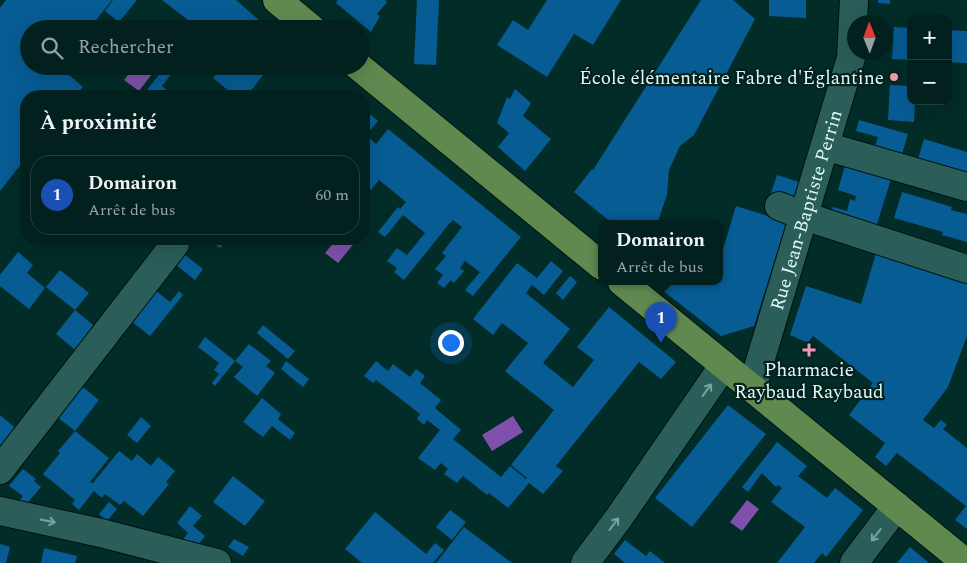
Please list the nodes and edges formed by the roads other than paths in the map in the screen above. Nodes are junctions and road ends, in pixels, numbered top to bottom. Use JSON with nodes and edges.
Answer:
{"nodes":[{"id":1,"x":277,"y":0,"type":"edge"},
{"id":2,"x":854,"y":0,"type":"edge"},
{"id":3,"x":301,"y":20,"type":"edge"},
{"id":4,"x":369,"y":75,"type":"edge"},
{"id":5,"x":825,"y":146,"type":"junction"},
{"id":6,"x":967,"y":187,"type":"edge"},
{"id":7,"x":792,"y":211,"type":"junction"},
{"id":8,"x":174,"y":245,"type":"edge"},
{"id":9,"x":598,"y":263,"type":"edge"},
{"id":10,"x":967,"y":269,"type":"edge"},
{"id":11,"x":626,"y":285,"type":"edge"},
{"id":12,"x":724,"y":365,"type":"junction"},
{"id":13,"x":752,"y":388,"type":"junction"},
{"id":14,"x":0,"y":470,"type":"edge"},
{"id":15,"x":897,"y":506,"type":"junction"},
{"id":16,"x":0,"y":511,"type":"edge"},
{"id":17,"x":217,"y":563,"type":"edge"},
{"id":18,"x":585,"y":563,"type":"edge"},
{"id":19,"x":854,"y":563,"type":"edge"},
{"id":20,"x":966,"y":563,"type":"edge"}],
"edges":[{"from":1,"to":3,"type":"main road"},
{"from":2,"to":5,"type":"street","name":"Rue Jean-Baptiste Perrin"},
{"from":4,"to":9,"type":"main road"},
{"from":5,"to":6,"type":"street"},
{"from":5,"to":7,"type":"street","name":"Rue Jean-Baptiste Perrin"},
{"from":7,"to":10,"type":"street"},
{"from":7,"to":13,"type":"street","name":"Rue Jean-Baptiste Perrin"},
{"from":8,"to":14,"type":"street"},
{"from":11,"to":12,"type":"main road"},
{"from":12,"to":13,"type":"main road"},
{"from":18,"to":12,"type":"street","one_way":true},
{"from":13,"to":15,"type":"main road"},
{"from":15,"to":19,"type":"street","one_way":true},
{"from":15,"to":20,"type":"main road"},
{"from":16,"to":17,"type":"street","one_way":true}]}
